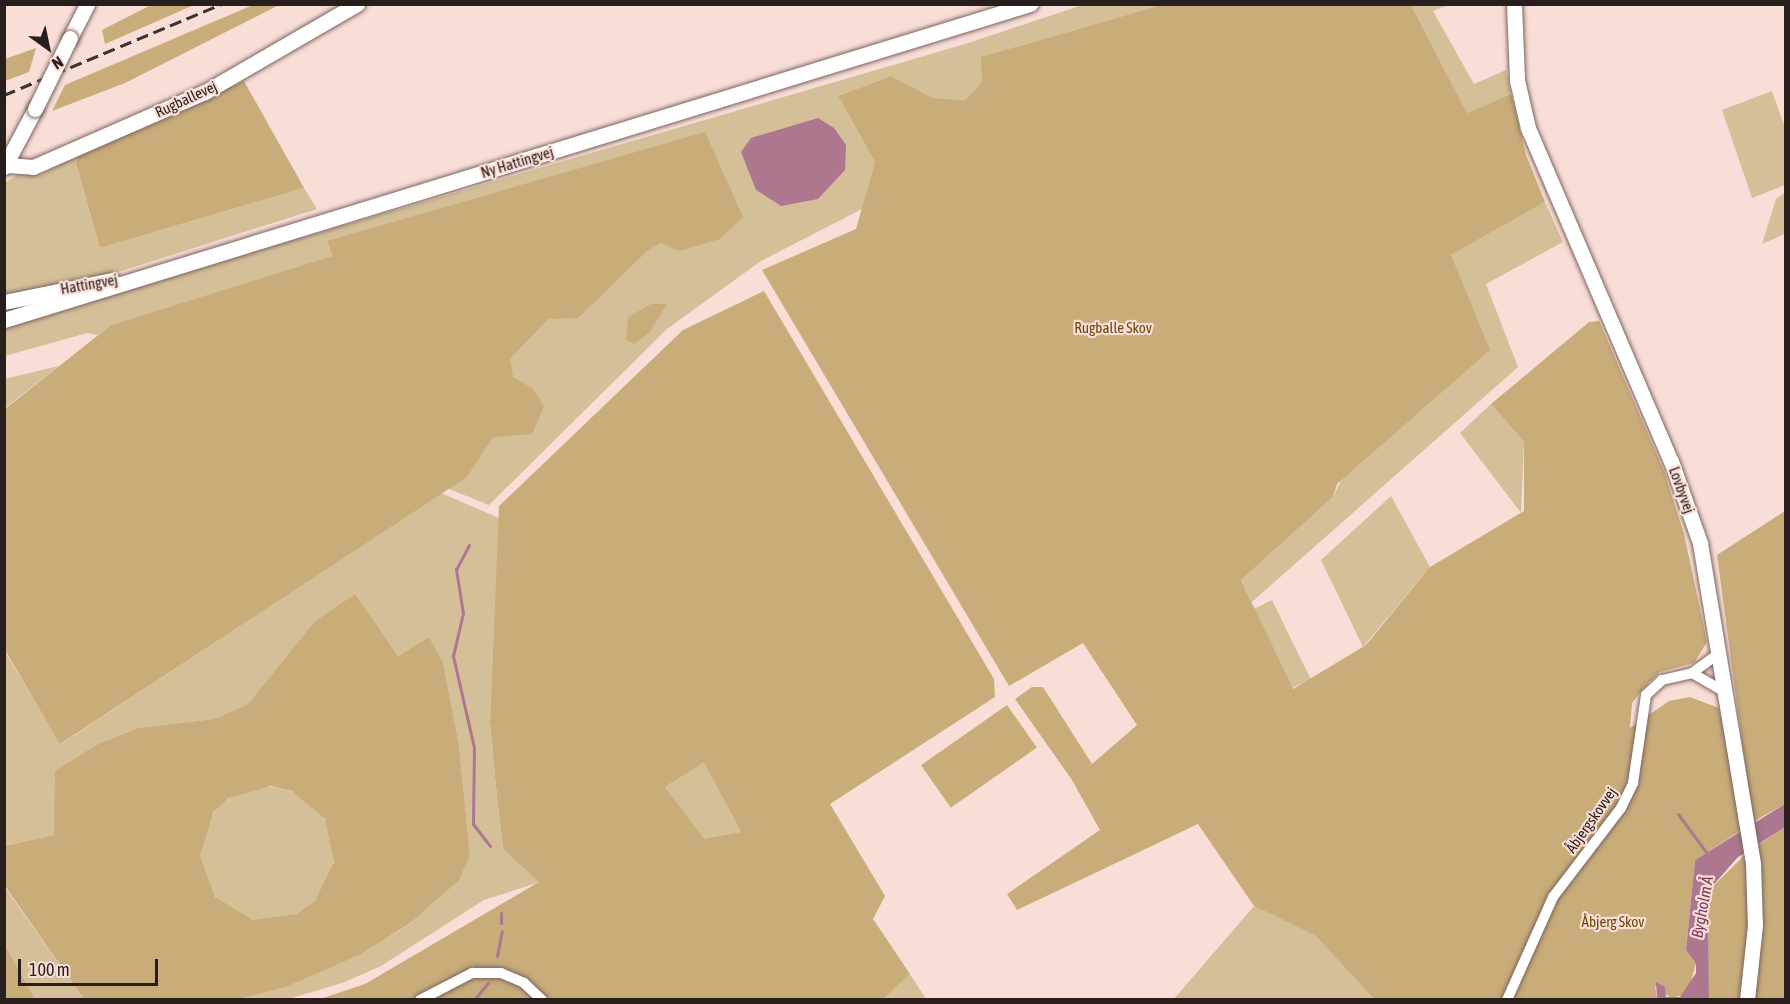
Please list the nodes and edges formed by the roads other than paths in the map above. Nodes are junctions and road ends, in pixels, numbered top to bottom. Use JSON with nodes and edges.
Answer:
{"nodes":[{"id":1,"x":87,"y":4,"type":"edge"},
{"id":2,"x":357,"y":4,"type":"edge"},
{"id":3,"x":1030,"y":4,"type":"edge"},
{"id":4,"x":1515,"y":4,"type":"edge"},
{"id":5,"x":5,"y":166,"type":"edge"},
{"id":6,"x":173,"y":267,"type":"junction"},
{"id":7,"x":4,"y":302,"type":"edge"},
{"id":8,"x":4,"y":320,"type":"edge"},
{"id":9,"x":1720,"y":653,"type":"junction"},
{"id":10,"x":1692,"y":673,"type":"junction"},
{"id":11,"x":1725,"y":692,"type":"junction"},
{"id":12,"x":420,"y":999,"type":"edge"},
{"id":13,"x":542,"y":999,"type":"edge"},
{"id":14,"x":1507,"y":999,"type":"edge"},
{"id":15,"x":1747,"y":999,"type":"edge"}],
"edges":[{"from":1,"to":5,"type":"street","bridge":true},
{"from":2,"to":5,"type":"street","name":"Rugballevej"},
{"from":3,"to":6,"type":"street","name":"Ny Hattingvej"},
{"from":4,"to":9,"type":"street","name":"Lovbyvej"},
{"from":6,"to":7,"type":"street","name":"Hattingvej"},
{"from":6,"to":8,"type":"street","name":"Ny Hattingvej"},
{"from":9,"to":10,"type":"street","name":"Åbjergskovvej"},
{"from":9,"to":11,"type":"street","name":"Lovbyvej"},
{"from":10,"to":11,"type":"street"},
{"from":10,"to":14,"type":"street","name":"Åbjergskovvej"},
{"from":11,"to":15,"type":"street","name":"Lovbyvej"},
{"from":12,"to":13,"type":"street"}]}
